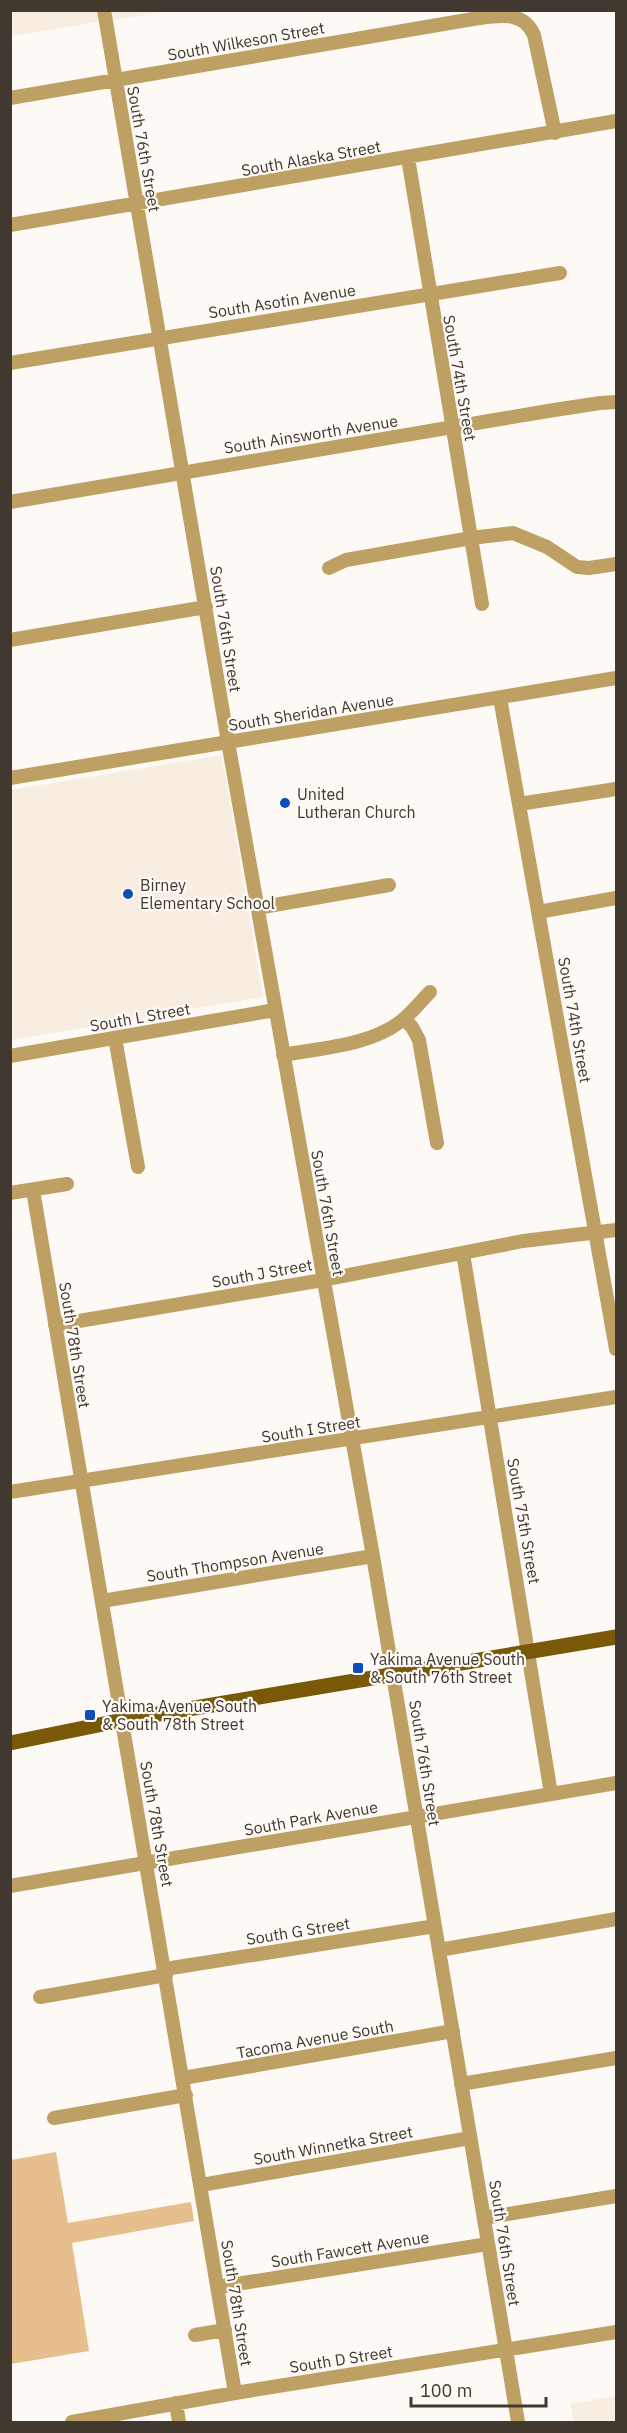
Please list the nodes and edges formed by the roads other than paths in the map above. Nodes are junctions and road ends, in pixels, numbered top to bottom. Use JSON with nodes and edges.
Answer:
{"nodes":[{"id":1,"x":104,"y":10,"type":"edge"},
{"id":2,"x":115,"y":80,"type":"junction"},
{"id":3,"x":10,"y":98,"type":"edge"},
{"id":4,"x":616,"y":121,"type":"edge"},
{"id":5,"x":555,"y":133,"type":"junction"},
{"id":6,"x":408,"y":158,"type":"junction"},
{"id":7,"x":136,"y":204,"type":"junction"},
{"id":8,"x":10,"y":225,"type":"edge"},
{"id":9,"x":560,"y":273,"type":"dead end"},
{"id":10,"x":429,"y":294,"type":"junction"},
{"id":11,"x":159,"y":338,"type":"junction"},
{"id":12,"x":10,"y":363,"type":"edge"},
{"id":13,"x":616,"y":402,"type":"edge"},
{"id":14,"x":453,"y":428,"type":"junction"},
{"id":15,"x":182,"y":471,"type":"junction"},
{"id":16,"x":10,"y":502,"type":"edge"},
{"id":17,"x":471,"y":538,"type":"junction"},
{"id":18,"x":616,"y":564,"type":"edge"},
{"id":19,"x":329,"y":568,"type":"dead end"},
{"id":20,"x":482,"y":604,"type":"dead end"},
{"id":21,"x":206,"y":607,"type":"junction"},
{"id":22,"x":10,"y":640,"type":"edge"},
{"id":23,"x":616,"y":678,"type":"edge"},
{"id":24,"x":500,"y":698,"type":"junction"},
{"id":25,"x":228,"y":742,"type":"junction"},
{"id":26,"x":10,"y":778,"type":"edge"},
{"id":27,"x":616,"y":789,"type":"edge"},
{"id":28,"x":519,"y":804,"type":"junction"},
{"id":29,"x":389,"y":885,"type":"dead end"},
{"id":30,"x":616,"y":898,"type":"edge"},
{"id":31,"x":257,"y":908,"type":"junction"},
{"id":32,"x":538,"y":912,"type":"junction"},
{"id":33,"x":430,"y":992,"type":"dead end"},
{"id":34,"x":275,"y":1010,"type":"junction"},
{"id":35,"x":404,"y":1019,"type":"junction"},
{"id":36,"x":115,"y":1038,"type":"junction"},
{"id":37,"x":283,"y":1054,"type":"junction"},
{"id":38,"x":10,"y":1056,"type":"edge"},
{"id":39,"x":437,"y":1143,"type":"dead end"},
{"id":40,"x":138,"y":1167,"type":"dead end"},
{"id":41,"x":68,"y":1184,"type":"dead end"},
{"id":42,"x":33,"y":1190,"type":"junction"},
{"id":43,"x":10,"y":1193,"type":"edge"},
{"id":44,"x":616,"y":1230,"type":"edge"},
{"id":45,"x":597,"y":1233,"type":"junction"},
{"id":46,"x":463,"y":1253,"type":"junction"},
{"id":47,"x":323,"y":1280,"type":"junction"},
{"id":48,"x":55,"y":1325,"type":"junction"},
{"id":49,"x":616,"y":1349,"type":"edge"},
{"id":50,"x":616,"y":1397,"type":"edge"},
{"id":51,"x":490,"y":1417,"type":"junction"},
{"id":52,"x":352,"y":1439,"type":"junction"},
{"id":53,"x":80,"y":1481,"type":"junction"},
{"id":54,"x":10,"y":1492,"type":"edge"},
{"id":55,"x":374,"y":1556,"type":"junction"},
{"id":56,"x":102,"y":1601,"type":"junction"},
{"id":57,"x":616,"y":1637,"type":"edge"},
{"id":58,"x":529,"y":1652,"type":"junction"},
{"id":59,"x":393,"y":1674,"type":"junction"},
{"id":60,"x":123,"y":1720,"type":"junction"},
{"id":61,"x":10,"y":1743,"type":"edge"},
{"id":62,"x":616,"y":1783,"type":"edge"},
{"id":63,"x":551,"y":1794,"type":"junction"},
{"id":64,"x":417,"y":1817,"type":"junction"},
{"id":65,"x":147,"y":1863,"type":"junction"},
{"id":66,"x":10,"y":1886,"type":"edge"},
{"id":67,"x":616,"y":1919,"type":"edge"},
{"id":68,"x":435,"y":1926,"type":"junction"},
{"id":69,"x":439,"y":1950,"type":"junction"},
{"id":70,"x":166,"y":1972,"type":"junction"},
{"id":71,"x":40,"y":1997,"type":"dead end"},
{"id":72,"x":453,"y":2031,"type":"junction"},
{"id":73,"x":616,"y":2058,"type":"edge"},
{"id":74,"x":183,"y":2079,"type":"junction"},
{"id":75,"x":461,"y":2084,"type":"junction"},
{"id":76,"x":186,"y":2095,"type":"junction"},
{"id":77,"x":54,"y":2118,"type":"dead end"},
{"id":78,"x":470,"y":2138,"type":"junction"},
{"id":79,"x":201,"y":2185,"type":"junction"},
{"id":80,"x":616,"y":2196,"type":"edge"},
{"id":81,"x":484,"y":2218,"type":"junction"},
{"id":82,"x":488,"y":2244,"type":"junction"},
{"id":83,"x":218,"y":2287,"type":"junction"},
{"id":84,"x":225,"y":2330,"type":"junction"},
{"id":85,"x":616,"y":2332,"type":"edge"},
{"id":86,"x":195,"y":2335,"type":"dead end"},
{"id":87,"x":506,"y":2350,"type":"junction"},
{"id":88,"x":236,"y":2393,"type":"junction"},
{"id":89,"x":176,"y":2403,"type":"junction"},
{"id":90,"x":72,"y":2422,"type":"edge"},
{"id":91,"x":179,"y":2422,"type":"edge"},
{"id":92,"x":518,"y":2422,"type":"edge"}],
"edges":[{"from":1,"to":2,"type":"street","name":"South 76th Street"},
{"from":2,"to":3,"type":"street","name":"South Wilkeson Street"},
{"from":2,"to":5,"type":"street","name":"South Wilkeson Street"},
{"from":2,"to":7,"type":"street","name":"South 76th Street"},
{"from":4,"to":5,"type":"street","name":"South Alaska Street"},
{"from":5,"to":6,"type":"street","name":"South Alaska Street"},
{"from":6,"to":7,"type":"street","name":"South Alaska Street"},
{"from":6,"to":10,"type":"street","name":"South 74th Street"},
{"from":7,"to":8,"type":"street","name":"South Alaska Street"},
{"from":7,"to":11,"type":"street","name":"South 76th Street"},
{"from":9,"to":10,"type":"street","name":"South Asotin Avenue"},
{"from":10,"to":11,"type":"street","name":"South Asotin Avenue"},
{"from":10,"to":14,"type":"street","name":"South 74th Street"},
{"from":11,"to":12,"type":"street","name":"South Asotin Avenue"},
{"from":11,"to":15,"type":"street","name":"South 76th Street"},
{"from":13,"to":14,"type":"street","name":"South Ainsworth Avenue"},
{"from":14,"to":15,"type":"street","name":"South Ainsworth Avenue"},
{"from":14,"to":17,"type":"street","name":"South 74th Street"},
{"from":15,"to":16,"type":"street","name":"South Ainsworth Avenue"},
{"from":15,"to":21,"type":"street","name":"South 76th Street"},
{"from":17,"to":18,"type":"street"},
{"from":17,"to":19,"type":"street"},
{"from":17,"to":20,"type":"street","name":"South 74th Street"},
{"from":21,"to":22,"type":"street"},
{"from":21,"to":25,"type":"street","name":"South 76th Street"},
{"from":23,"to":24,"type":"street","name":"South Sheridan Avenue"},
{"from":24,"to":25,"type":"street","name":"South Sheridan Avenue"},
{"from":24,"to":28,"type":"street","name":"South 74th Street"},
{"from":25,"to":26,"type":"street","name":"South Sheridan Avenue"},
{"from":25,"to":31,"type":"street","name":"South 76th Street"},
{"from":27,"to":28,"type":"street"},
{"from":28,"to":32,"type":"street","name":"South 74th Street"},
{"from":29,"to":31,"type":"street"},
{"from":30,"to":32,"type":"street"},
{"from":31,"to":34,"type":"street","name":"South 76th Street"},
{"from":32,"to":45,"type":"street","name":"South 74th Street"},
{"from":33,"to":35,"type":"street"},
{"from":34,"to":36,"type":"street","name":"South L Street"},
{"from":34,"to":37,"type":"street","name":"South 76th Street"},
{"from":35,"to":37,"type":"street"},
{"from":35,"to":39,"type":"street"},
{"from":36,"to":38,"type":"street","name":"South L Street"},
{"from":36,"to":40,"type":"street"},
{"from":37,"to":47,"type":"street","name":"South 76th Street"},
{"from":41,"to":42,"type":"street"},
{"from":42,"to":43,"type":"street"},
{"from":42,"to":48,"type":"street","name":"South 78th Street"},
{"from":44,"to":45,"type":"street","name":"South J Street"},
{"from":45,"to":46,"type":"street","name":"South J Street"},
{"from":45,"to":49,"type":"street","name":"South 74th Street"},
{"from":46,"to":47,"type":"street","name":"South J Street"},
{"from":46,"to":51,"type":"street","name":"South 75th Street"},
{"from":47,"to":48,"type":"street","name":"South J Street"},
{"from":47,"to":52,"type":"street","name":"South 76th Street"},
{"from":48,"to":53,"type":"street","name":"South 78th Street"},
{"from":50,"to":51,"type":"street","name":"South I Street"},
{"from":51,"to":52,"type":"street","name":"South I Street"},
{"from":51,"to":58,"type":"street","name":"South 75th Street"},
{"from":52,"to":53,"type":"street","name":"South I Street"},
{"from":52,"to":55,"type":"street","name":"South 76th Street"},
{"from":53,"to":54,"type":"street","name":"South I Street"},
{"from":53,"to":56,"type":"street","name":"South 78th Street"},
{"from":55,"to":56,"type":"street","name":"South Thompson Avenue"},
{"from":55,"to":59,"type":"street","name":"South 76th Street"},
{"from":56,"to":60,"type":"street","name":"South 78th Street"},
{"from":57,"to":58,"type":"main road"},
{"from":58,"to":59,"type":"main road"},
{"from":58,"to":63,"type":"street","name":"South 75th Street"},
{"from":59,"to":60,"type":"main road"},
{"from":59,"to":64,"type":"street","name":"South 76th Street"},
{"from":60,"to":61,"type":"main road"},
{"from":60,"to":65,"type":"street","name":"South 78th Street"},
{"from":62,"to":63,"type":"street","name":"South Park Avenue"},
{"from":63,"to":64,"type":"street","name":"South Park Avenue"},
{"from":64,"to":65,"type":"street","name":"South Park Avenue"},
{"from":64,"to":68,"type":"street","name":"South 76th Street"},
{"from":65,"to":66,"type":"street","name":"South Park Avenue"},
{"from":65,"to":70,"type":"street","name":"South 78th Street"},
{"from":67,"to":69,"type":"street"},
{"from":68,"to":69,"type":"street","name":"South 76th Street"},
{"from":68,"to":70,"type":"street","name":"South G Street"},
{"from":69,"to":72,"type":"street","name":"South 76th Street"},
{"from":70,"to":71,"type":"street","name":"South G Street"},
{"from":70,"to":74,"type":"street","name":"South 78th Street"},
{"from":72,"to":74,"type":"street","name":"Tacoma Avenue South"},
{"from":72,"to":75,"type":"street","name":"South 76th Street"},
{"from":73,"to":75,"type":"street"},
{"from":74,"to":76,"type":"street","name":"South 78th Street"},
{"from":75,"to":78,"type":"street","name":"South 76th Street"},
{"from":76,"to":77,"type":"street"},
{"from":76,"to":79,"type":"street","name":"South 78th Street"},
{"from":78,"to":79,"type":"street","name":"South Winnetka Street"},
{"from":78,"to":81,"type":"street","name":"South 76th Street"},
{"from":79,"to":83,"type":"street","name":"South 78th Street"},
{"from":80,"to":81,"type":"street"},
{"from":81,"to":82,"type":"street","name":"South 76th Street"},
{"from":82,"to":83,"type":"street","name":"South Fawcett Avenue"},
{"from":82,"to":87,"type":"street","name":"South 76th Street"},
{"from":83,"to":84,"type":"street","name":"South 78th Street"},
{"from":84,"to":86,"type":"street"},
{"from":84,"to":88,"type":"street","name":"South 78th Street"},
{"from":85,"to":87,"type":"street","name":"South D Street"},
{"from":87,"to":88,"type":"street","name":"South D Street"},
{"from":87,"to":92,"type":"street","name":"South 76th Street"},
{"from":88,"to":89,"type":"street","name":"South D Street"},
{"from":89,"to":90,"type":"street","name":"South D Street"},
{"from":89,"to":91,"type":"street"}]}
